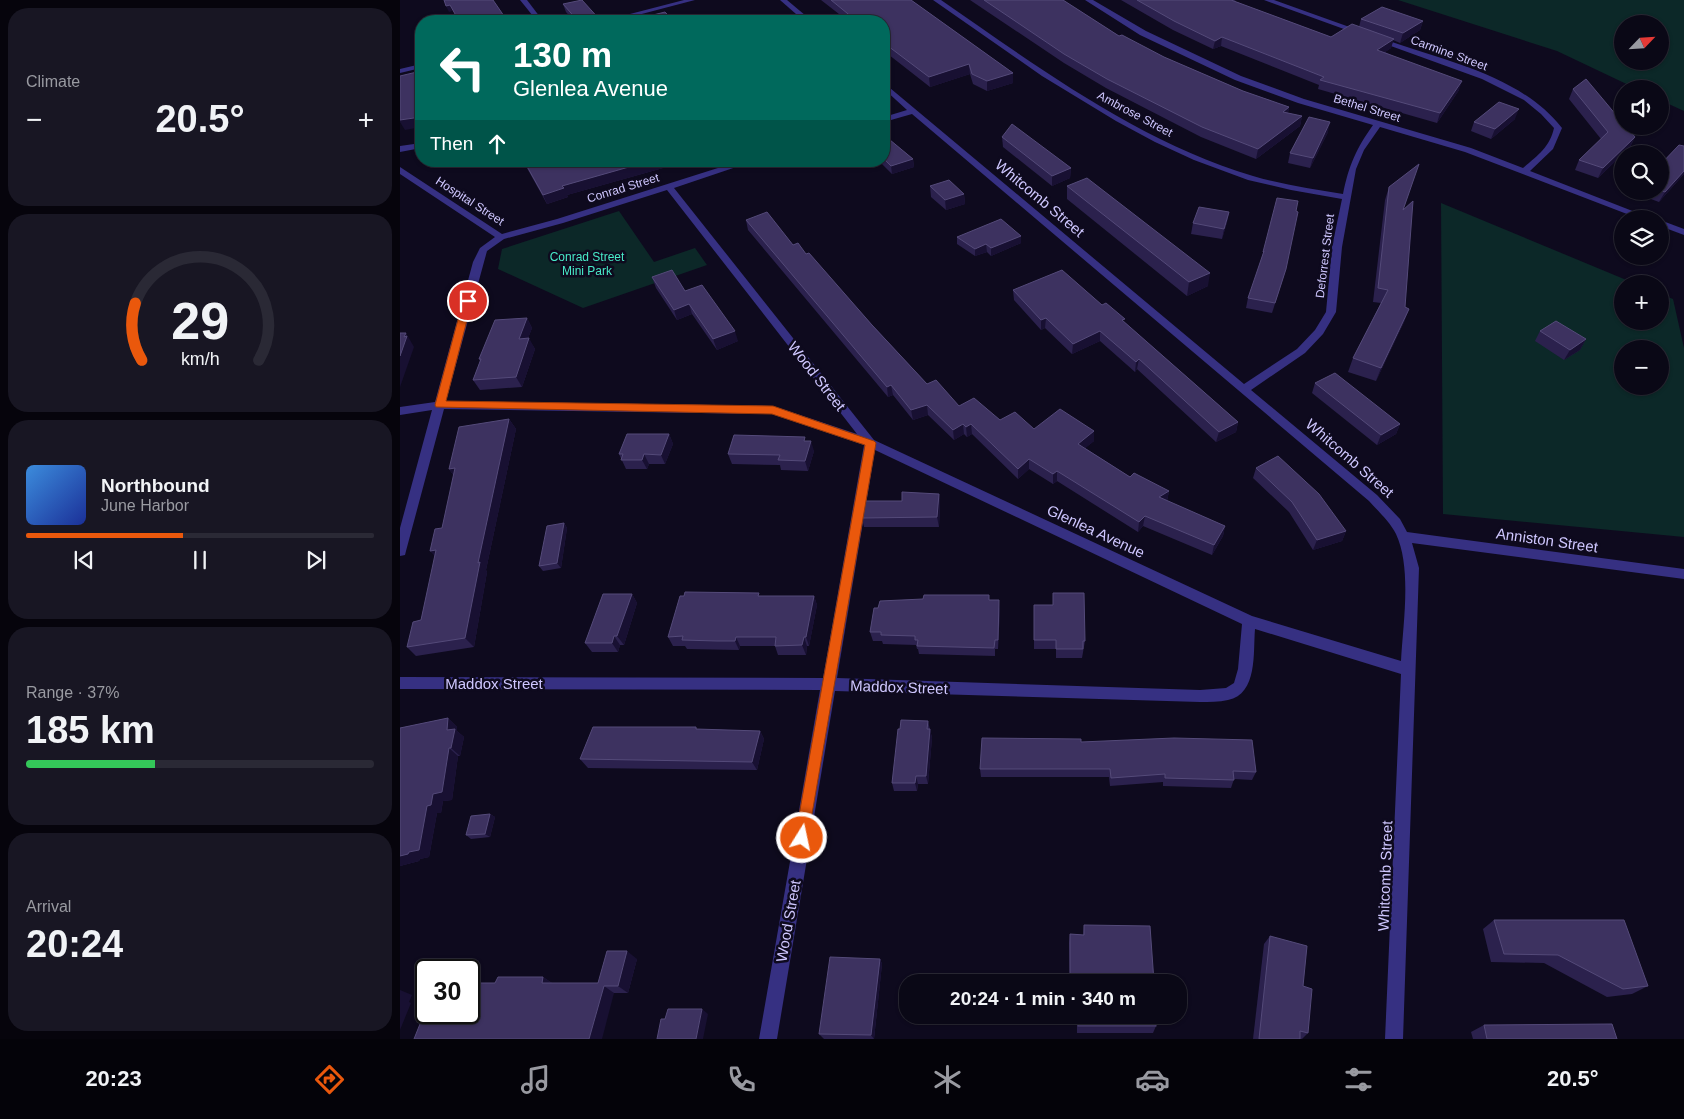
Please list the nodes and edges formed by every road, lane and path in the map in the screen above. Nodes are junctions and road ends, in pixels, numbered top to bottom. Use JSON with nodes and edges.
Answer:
{"nodes":[{"id":1,"x":523,"y":0,"type":"edge"},
{"id":2,"x":692,"y":0,"type":"edge"},
{"id":3,"x":783,"y":0,"type":"edge"},
{"id":4,"x":936,"y":0,"type":"edge"},
{"id":5,"x":1088,"y":0,"type":"edge"},
{"id":6,"x":1267,"y":0,"type":"edge"},
{"id":7,"x":535,"y":15,"type":"edge"},
{"id":8,"x":631,"y":15,"type":"edge"},
{"id":9,"x":801,"y":15,"type":"edge"},
{"id":10,"x":415,"y":67,"type":"edge"},
{"id":11,"x":400,"y":71,"type":"edge"},
{"id":12,"x":890,"y":90,"type":"edge"},
{"id":13,"x":913,"y":110,"type":"junction"},
{"id":14,"x":890,"y":118,"type":"edge"},
{"id":15,"x":1378,"y":124,"type":"junction"},
{"id":16,"x":415,"y":147,"type":"edge"},
{"id":17,"x":400,"y":149,"type":"edge"},
{"id":18,"x":731,"y":167,"type":"edge"},
{"id":19,"x":400,"y":170,"type":"edge"},
{"id":20,"x":1525,"y":171,"type":"junction"},
{"id":21,"x":669,"y":187,"type":"junction"},
{"id":22,"x":1345,"y":197,"type":"junction"},
{"id":23,"x":1626,"y":210,"type":"edge"},
{"id":24,"x":1669,"y":226,"type":"edge"},
{"id":25,"x":1684,"y":232,"type":"edge"},
{"id":26,"x":502,"y":237,"type":"junction"},
{"id":27,"x":1245,"y":389,"type":"junction"},
{"id":28,"x":440,"y":405,"type":"junction"},
{"id":29,"x":400,"y":411,"type":"edge"},
{"id":30,"x":870,"y":443,"type":"junction"},
{"id":31,"x":1405,"y":537,"type":"junction"},
{"id":32,"x":400,"y":551,"type":"edge"},
{"id":33,"x":1684,"y":574,"type":"edge"},
{"id":34,"x":1250,"y":621,"type":"junction"},
{"id":35,"x":1409,"y":670,"type":"junction"},
{"id":36,"x":400,"y":682,"type":"edge"},
{"id":37,"x":828,"y":684,"type":"junction"},
{"id":38,"x":768,"y":1039,"type":"edge"},
{"id":39,"x":1394,"y":1039,"type":"edge"}],
"edges":[{"from":1,"to":7,"type":"street"},
{"from":2,"to":8,"type":"street"},
{"from":3,"to":9,"type":"street"},
{"from":4,"to":22,"type":"street","name":"Ambrose Street"},
{"from":5,"to":15,"type":"street","name":"Bethel Street"},
{"from":6,"to":20,"type":"street","name":"Carmine Street"},
{"from":10,"to":11,"type":"street"},
{"from":12,"to":13,"type":"street","name":"Whitcomb Street"},
{"from":13,"to":14,"type":"street"},
{"from":13,"to":27,"type":"street","name":"Whitcomb Street"},
{"from":15,"to":20,"type":"street","name":"Bethel Street"},
{"from":15,"to":22,"type":"street","name":"Deforrest Street"},
{"from":16,"to":17,"type":"street"},
{"from":18,"to":21,"type":"street","name":"Conrad Street"},
{"from":19,"to":26,"type":"street","name":"Hospital Street"},
{"from":20,"to":23,"type":"street","name":"Bethel Street"},
{"from":21,"to":26,"type":"street","name":"Conrad Street"},
{"from":21,"to":30,"type":"street","name":"Wood Street"},
{"from":22,"to":27,"type":"street","name":"Deforrest Street"},
{"from":24,"to":25,"type":"street"},
{"from":26,"to":28,"type":"street"},
{"from":27,"to":31,"type":"street","name":"Whitcomb Street"},
{"from":28,"to":29,"type":"street","name":"Glenlea Avenue"},
{"from":28,"to":30,"type":"street","name":"Glenlea Avenue"},
{"from":28,"to":32,"type":"street"},
{"from":30,"to":34,"type":"street","name":"Glenlea Avenue"},
{"from":30,"to":37,"type":"street","name":"Wood Street"},
{"from":31,"to":33,"type":"street","name":"Anniston Street"},
{"from":31,"to":35,"type":"street","name":"Whitcomb Street"},
{"from":34,"to":35,"type":"street","name":"Glenlea Avenue"},
{"from":34,"to":37,"type":"street","name":"Maddox Street"},
{"from":35,"to":39,"type":"street","name":"Whitcomb Street"},
{"from":36,"to":37,"type":"street","name":"Maddox Street"},
{"from":37,"to":38,"type":"street","name":"Wood Street"}]}
